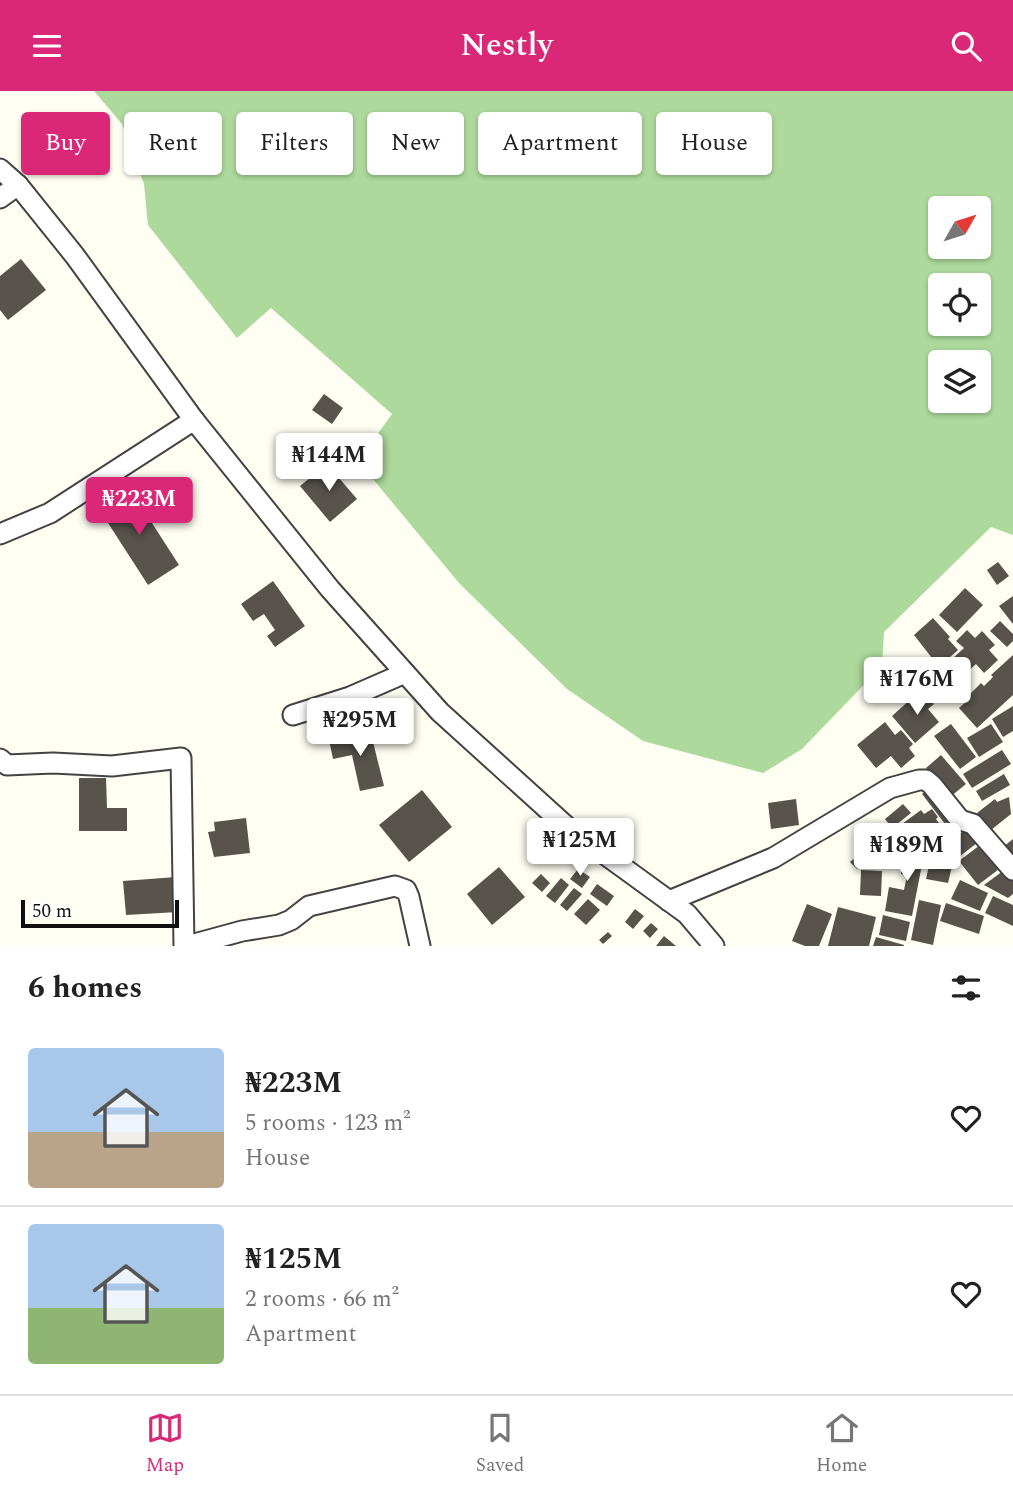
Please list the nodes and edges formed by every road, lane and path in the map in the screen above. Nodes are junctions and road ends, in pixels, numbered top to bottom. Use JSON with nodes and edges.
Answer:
{"nodes":[{"id":1,"x":0,"y":169,"type":"edge"},
{"id":2,"x":18,"y":185,"type":"junction"},
{"id":3,"x":0,"y":198,"type":"edge"},
{"id":4,"x":194,"y":420,"type":"junction"},
{"id":5,"x":0,"y":534,"type":"edge"},
{"id":6,"x":405,"y":673,"type":"junction"},
{"id":7,"x":293,"y":715,"type":"dead end"},
{"id":8,"x":0,"y":759,"type":"edge"},
{"id":9,"x":1013,"y":870,"type":"edge"},
{"id":10,"x":669,"y":901,"type":"junction"},
{"id":11,"x":186,"y":946,"type":"edge"},
{"id":12,"x":420,"y":946,"type":"edge"},
{"id":13,"x":714,"y":946,"type":"edge"}],
"edges":[{"from":1,"to":2,"type":"street"},
{"from":2,"to":3,"type":"street"},
{"from":2,"to":4,"type":"street"},
{"from":4,"to":5,"type":"street"},
{"from":4,"to":6,"type":"street"},
{"from":6,"to":7,"type":"street"},
{"from":6,"to":10,"type":"street"},
{"from":8,"to":11,"type":"street"},
{"from":9,"to":10,"type":"street"},
{"from":10,"to":13,"type":"street"},
{"from":11,"to":12,"type":"street"}]}
